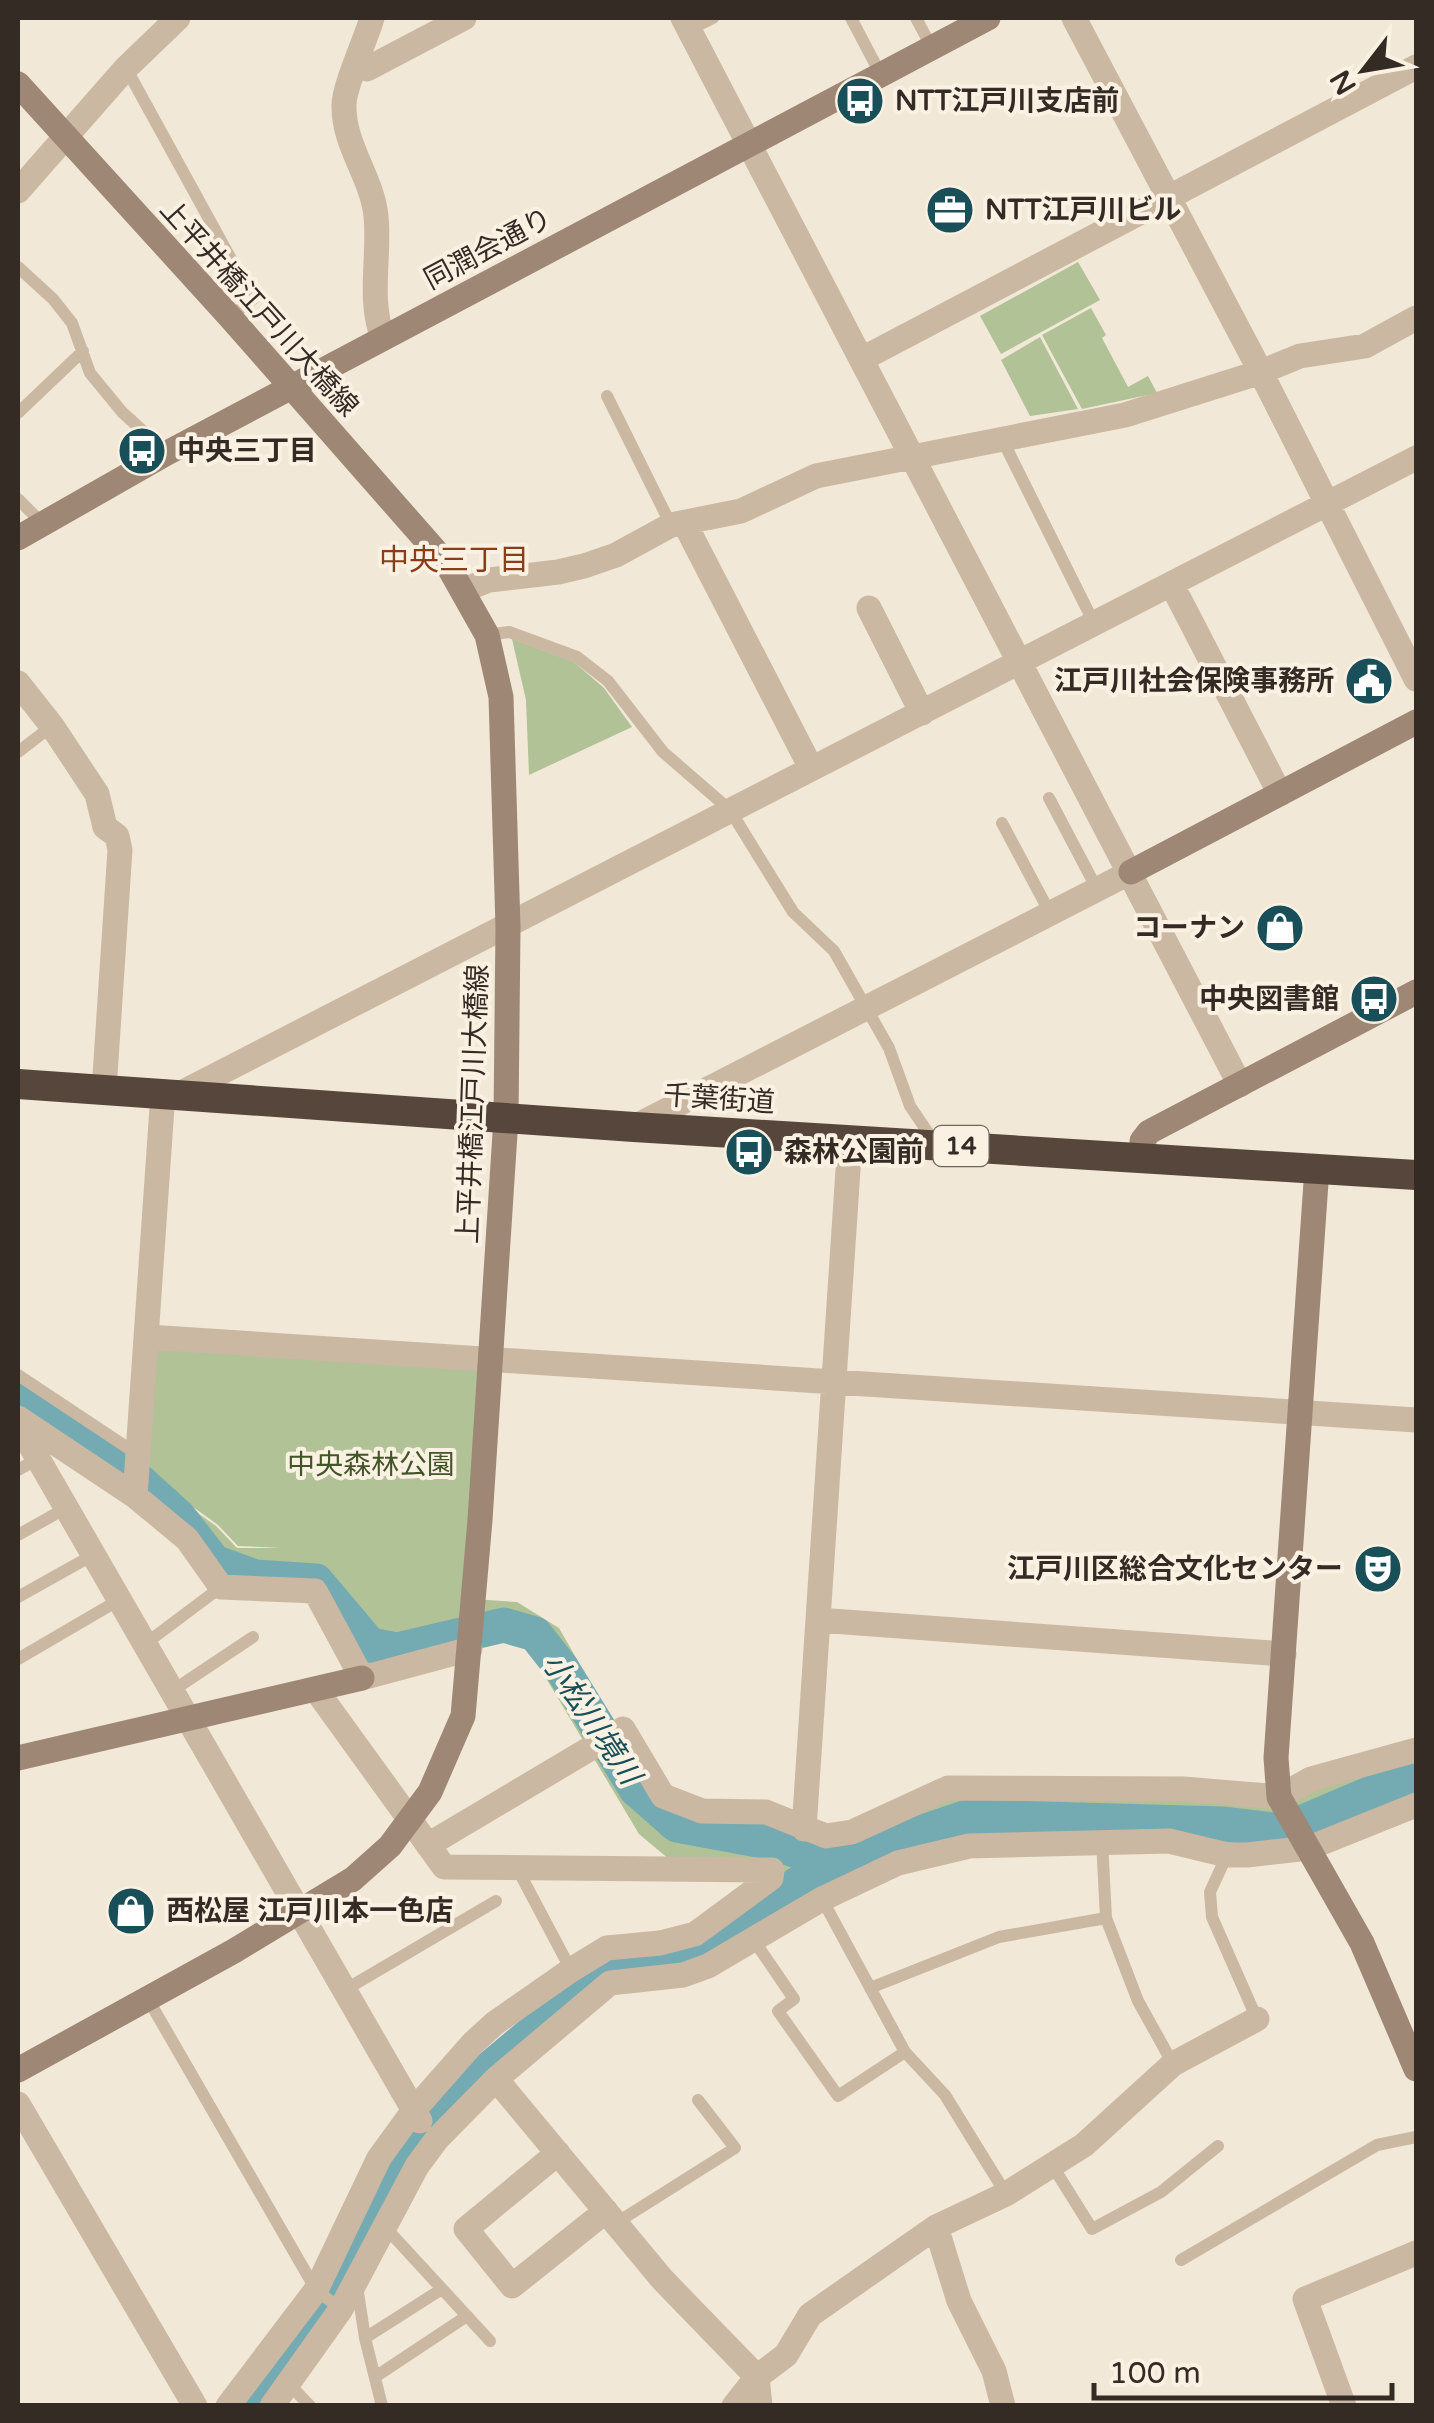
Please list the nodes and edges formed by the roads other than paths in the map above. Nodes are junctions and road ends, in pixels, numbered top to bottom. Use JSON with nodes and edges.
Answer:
{"nodes":[{"id":1,"x":178,"y":18,"type":"edge"},
{"id":2,"x":372,"y":18,"type":"edge"},
{"id":3,"x":464,"y":18,"type":"edge"},
{"id":4,"x":713,"y":18,"type":"edge"},
{"id":5,"x":850,"y":18,"type":"edge"},
{"id":6,"x":916,"y":18,"type":"edge"},
{"id":7,"x":988,"y":18,"type":"edge"},
{"id":8,"x":1074,"y":18,"type":"edge"},
{"id":9,"x":686,"y":24,"type":"edge"},
{"id":10,"x":932,"y":48,"type":"junction"},
{"id":11,"x":357,"y":65,"type":"junction"},
{"id":12,"x":1416,"y":67,"type":"edge"},
{"id":13,"x":126,"y":68,"type":"junction"},
{"id":14,"x":881,"y":74,"type":"junction"},
{"id":15,"x":18,"y":84,"type":"edge"},
{"id":16,"x":66,"y":137,"type":"junction"},
{"id":17,"x":750,"y":144,"type":"junction"},
{"id":18,"x":18,"y":192,"type":"edge"},
{"id":19,"x":1167,"y":198,"type":"junction"},
{"id":20,"x":18,"y":267,"type":"edge"},
{"id":21,"x":230,"y":317,"type":"junction"},
{"id":22,"x":1416,"y":318,"type":"edge"},
{"id":23,"x":383,"y":338,"type":"junction"},
{"id":24,"x":82,"y":351,"type":"junction"},
{"id":25,"x":862,"y":359,"type":"junction"},
{"id":26,"x":1260,"y":372,"type":"junction"},
{"id":27,"x":289,"y":388,"type":"junction"},
{"id":28,"x":607,"y":396,"type":"dead end"},
{"id":29,"x":18,"y":413,"type":"edge"},
{"id":30,"x":1002,"y":439,"type":"junction"},
{"id":31,"x":166,"y":453,"type":"junction"},
{"id":32,"x":914,"y":458,"type":"junction"},
{"id":33,"x":1416,"y":458,"type":"edge"},
{"id":34,"x":18,"y":499,"type":"edge"},
{"id":35,"x":1326,"y":504,"type":"junction"},
{"id":36,"x":42,"y":523,"type":"junction"},
{"id":37,"x":678,"y":524,"type":"junction"},
{"id":38,"x":18,"y":538,"type":"edge"},
{"id":39,"x":1172,"y":585,"type":"junction"},
{"id":40,"x":464,"y":590,"type":"junction"},
{"id":41,"x":869,"y":608,"type":"dead end"},
{"id":42,"x":1095,"y":625,"type":"junction"},
{"id":43,"x":486,"y":636,"type":"junction"},
{"id":44,"x":1021,"y":664,"type":"junction"},
{"id":45,"x":1416,"y":679,"type":"edge"},
{"id":46,"x":18,"y":682,"type":"edge"},
{"id":47,"x":922,"y":713,"type":"junction"},
{"id":48,"x":1416,"y":722,"type":"edge"},
{"id":49,"x":52,"y":726,"type":"junction"},
{"id":50,"x":18,"y":752,"type":"edge"},
{"id":51,"x":811,"y":768,"type":"junction"},
{"id":52,"x":1280,"y":794,"type":"junction"},
{"id":53,"x":1050,"y":798,"type":"dead end"},
{"id":54,"x":730,"y":810,"type":"junction"},
{"id":55,"x":1002,"y":823,"type":"dead end"},
{"id":56,"x":1131,"y":872,"type":"junction"},
{"id":57,"x":1098,"y":889,"type":"junction"},
{"id":58,"x":1050,"y":912,"type":"junction"},
{"id":59,"x":508,"y":926,"type":"junction"},
{"id":60,"x":1416,"y":992,"type":"edge"},
{"id":61,"x":867,"y":1006,"type":"junction"},
{"id":62,"x":18,"y":1084,"type":"edge"},
{"id":63,"x":1240,"y":1084,"type":"junction"},
{"id":64,"x":104,"y":1090,"type":"junction"},
{"id":65,"x":172,"y":1093,"type":"junction"},
{"id":66,"x":506,"y":1118,"type":"junction"},
{"id":67,"x":634,"y":1127,"type":"junction"},
{"id":68,"x":850,"y":1140,"type":"junction"},
{"id":69,"x":936,"y":1144,"type":"junction"},
{"id":70,"x":1142,"y":1156,"type":"junction"},
{"id":71,"x":1317,"y":1168,"type":"junction"},
{"id":72,"x":1416,"y":1174,"type":"edge"},
{"id":73,"x":148,"y":1337,"type":"junction"},
{"id":74,"x":491,"y":1359,"type":"junction"},
{"id":75,"x":18,"y":1374,"type":"edge"},
{"id":76,"x":834,"y":1384,"type":"junction"},
{"id":77,"x":1300,"y":1412,"type":"junction"},
{"id":78,"x":1416,"y":1420,"type":"edge"},
{"id":79,"x":18,"y":1421,"type":"edge"},
{"id":80,"x":27,"y":1464,"type":"edge"},
{"id":81,"x":137,"y":1475,"type":"junction"},
{"id":82,"x":66,"y":1508,"type":"junction"},
{"id":83,"x":18,"y":1535,"type":"edge"},
{"id":84,"x":93,"y":1555,"type":"junction"},
{"id":85,"x":221,"y":1587,"type":"junction"},
{"id":86,"x":18,"y":1596,"type":"edge"},
{"id":87,"x":120,"y":1600,"type":"junction"},
{"id":88,"x":818,"y":1620,"type":"junction"},
{"id":89,"x":253,"y":1637,"type":"dead end"},
{"id":90,"x":471,"y":1638,"type":"junction"},
{"id":91,"x":145,"y":1644,"type":"junction"},
{"id":92,"x":1284,"y":1654,"type":"junction"},
{"id":93,"x":18,"y":1659,"type":"edge"},
{"id":94,"x":362,"y":1678,"type":"junction"},
{"id":95,"x":316,"y":1690,"type":"junction"},
{"id":96,"x":172,"y":1691,"type":"junction"},
{"id":97,"x":188,"y":1718,"type":"junction"},
{"id":98,"x":1416,"y":1750,"type":"edge"},
{"id":99,"x":18,"y":1758,"type":"edge"},
{"id":100,"x":1283,"y":1804,"type":"junction"},
{"id":101,"x":1416,"y":1804,"type":"edge"},
{"id":102,"x":410,"y":1820,"type":"junction"},
{"id":103,"x":804,"y":1829,"type":"junction"},
{"id":104,"x":1102,"y":1841,"type":"junction"},
{"id":105,"x":1304,"y":1841,"type":"junction"},
{"id":106,"x":428,"y":1845,"type":"junction"},
{"id":107,"x":1227,"y":1855,"type":"junction"},
{"id":108,"x":518,"y":1870,"type":"junction"},
{"id":109,"x":822,"y":1899,"type":"junction"},
{"id":110,"x":496,"y":1901,"type":"dead end"},
{"id":111,"x":299,"y":1914,"type":"junction"},
{"id":112,"x":1106,"y":1918,"type":"junction"},
{"id":113,"x":754,"y":1939,"type":"junction"},
{"id":114,"x":571,"y":1970,"type":"junction"},
{"id":115,"x":870,"y":1988,"type":"junction"},
{"id":116,"x":343,"y":1991,"type":"junction"},
{"id":117,"x":148,"y":1999,"type":"junction"},
{"id":118,"x":546,"y":2011,"type":"junction"},
{"id":119,"x":1258,"y":2019,"type":"joint"},
{"id":120,"x":905,"y":2052,"type":"junction"},
{"id":121,"x":1172,"y":2064,"type":"junction"},
{"id":122,"x":18,"y":2070,"type":"edge"},
{"id":123,"x":1416,"y":2070,"type":"edge"},
{"id":124,"x":496,"y":2079,"type":"junction"},
{"id":125,"x":698,"y":2100,"type":"dead end"},
{"id":126,"x":18,"y":2104,"type":"edge"},
{"id":127,"x":424,"y":2123,"type":"junction"},
{"id":128,"x":1416,"y":2137,"type":"edge"},
{"id":129,"x":1218,"y":2146,"type":"dead end"},
{"id":130,"x":558,"y":2153,"type":"junction"},
{"id":131,"x":1052,"y":2165,"type":"junction"},
{"id":132,"x":1006,"y":2194,"type":"junction"},
{"id":133,"x":611,"y":2217,"type":"junction"},
{"id":134,"x":385,"y":2227,"type":"junction"},
{"id":135,"x":936,"y":2227,"type":"junction"},
{"id":136,"x":1416,"y":2253,"type":"edge"},
{"id":137,"x":1181,"y":2260,"type":"dead end"},
{"id":138,"x":356,"y":2283,"type":"junction"},
{"id":139,"x":442,"y":2289,"type":"junction"},
{"id":140,"x":329,"y":2300,"type":"junction"},
{"id":141,"x":468,"y":2316,"type":"junction"},
{"id":142,"x":365,"y":2338,"type":"junction"},
{"id":143,"x":490,"y":2342,"type":"dead end"},
{"id":144,"x":376,"y":2377,"type":"junction"},
{"id":145,"x":757,"y":2377,"type":"junction"},
{"id":146,"x":289,"y":2384,"type":"junction"},
{"id":147,"x":195,"y":2406,"type":"edge"},
{"id":148,"x":228,"y":2406,"type":"edge"},
{"id":149,"x":272,"y":2406,"type":"edge"},
{"id":150,"x":310,"y":2406,"type":"edge"},
{"id":151,"x":382,"y":2406,"type":"edge"},
{"id":152,"x":734,"y":2406,"type":"edge"},
{"id":153,"x":760,"y":2406,"type":"edge"},
{"id":154,"x":1003,"y":2406,"type":"edge"},
{"id":155,"x":1344,"y":2406,"type":"edge"}],
"edges":[{"from":1,"to":13,"type":"street"},
{"from":2,"to":11,"type":"street"},
{"from":3,"to":11,"type":"street"},
{"from":4,"to":9,"type":"lane"},
{"from":5,"to":14,"type":"lane"},
{"from":6,"to":10,"type":"lane"},
{"from":7,"to":10,"type":"street","name":"同潤会通り"},
{"from":8,"to":19,"type":"street"},
{"from":9,"to":17,"type":"street"},
{"from":10,"to":14,"type":"street","name":"同潤会通り"},
{"from":11,"to":23,"type":"street"},
{"from":12,"to":19,"type":"street"},
{"from":13,"to":16,"type":"street"},
{"from":13,"to":21,"type":"lane"},
{"from":14,"to":17,"type":"street","name":"同潤会通り"},
{"from":15,"to":16,"type":"street","name":"上平井橋江戸川大橋線"},
{"from":16,"to":18,"type":"street"},
{"from":16,"to":21,"type":"street","name":"上平井橋江戸川大橋線"},
{"from":17,"to":23,"type":"street","name":"同潤会通り"},
{"from":17,"to":25,"type":"street"},
{"from":19,"to":25,"type":"street"},
{"from":19,"to":26,"type":"street"},
{"from":20,"to":24,"type":"lane"},
{"from":21,"to":27,"type":"street","name":"上平井橋江戸川大橋線"},
{"from":22,"to":26,"type":"street"},
{"from":23,"to":27,"type":"street","name":"同潤会通り"},
{"from":24,"to":29,"type":"lane"},
{"from":24,"to":31,"type":"lane"},
{"from":25,"to":32,"type":"street"},
{"from":26,"to":30,"type":"street"},
{"from":26,"to":35,"type":"street"},
{"from":27,"to":31,"type":"street","name":"同潤会通り"},
{"from":27,"to":40,"type":"street","name":"上平井橋江戸川大橋線"},
{"from":28,"to":37,"type":"lane"},
{"from":30,"to":32,"type":"street"},
{"from":30,"to":42,"type":"lane"},
{"from":31,"to":36,"type":"street","name":"同潤会通り"},
{"from":32,"to":37,"type":"street"},
{"from":32,"to":44,"type":"street"},
{"from":33,"to":35,"type":"street"},
{"from":34,"to":36,"type":"lane"},
{"from":35,"to":39,"type":"street"},
{"from":35,"to":45,"type":"street"},
{"from":36,"to":38,"type":"street","name":"同潤会通り"},
{"from":37,"to":40,"type":"street"},
{"from":37,"to":51,"type":"street"},
{"from":39,"to":42,"type":"street"},
{"from":39,"to":52,"type":"street"},
{"from":40,"to":43,"type":"street","name":"上平井橋江戸川大橋線"},
{"from":41,"to":47,"type":"street"},
{"from":42,"to":44,"type":"street"},
{"from":43,"to":54,"type":"lane"},
{"from":43,"to":59,"type":"street","name":"上平井橋江戸川大橋線"},
{"from":44,"to":47,"type":"street"},
{"from":44,"to":56,"type":"street"},
{"from":46,"to":49,"type":"street"},
{"from":47,"to":51,"type":"street"},
{"from":48,"to":52,"type":"street"},
{"from":49,"to":50,"type":"lane"},
{"from":49,"to":64,"type":"street"},
{"from":51,"to":54,"type":"street"},
{"from":52,"to":56,"type":"street"},
{"from":53,"to":57,"type":"lane"},
{"from":54,"to":59,"type":"street"},
{"from":54,"to":61,"type":"lane"},
{"from":55,"to":58,"type":"lane"},
{"from":56,"to":57,"type":"street"},
{"from":56,"to":63,"type":"street"},
{"from":57,"to":58,"type":"street"},
{"from":58,"to":61,"type":"street"},
{"from":59,"to":65,"type":"street"},
{"from":59,"to":66,"type":"street","name":"上平井橋江戸川大橋線"},
{"from":60,"to":63,"type":"street"},
{"from":61,"to":67,"type":"street"},
{"from":61,"to":69,"type":"lane"},
{"from":62,"to":64,"type":"highway","name":"千葉街道","number":"14"},
{"from":63,"to":70,"type":"street"},
{"from":64,"to":65,"type":"highway","name":"千葉街道","number":"14"},
{"from":65,"to":66,"type":"highway","name":"千葉街道","number":"14"},
{"from":65,"to":73,"type":"street"},
{"from":66,"to":67,"type":"highway","name":"千葉街道","number":"14"},
{"from":66,"to":74,"type":"street","name":"上平井橋江戸川大橋線"},
{"from":67,"to":68,"type":"highway","name":"千葉街道","number":"14"},
{"from":68,"to":69,"type":"highway","name":"千葉街道","number":"14"},
{"from":68,"to":76,"type":"street"},
{"from":69,"to":70,"type":"highway","name":"千葉街道","number":"14"},
{"from":70,"to":71,"type":"highway","name":"千葉街道","number":"14"},
{"from":71,"to":72,"type":"highway","name":"千葉街道","number":"14"},
{"from":71,"to":77,"type":"street"},
{"from":73,"to":74,"type":"street"},
{"from":73,"to":81,"type":"street"},
{"from":74,"to":76,"type":"street"},
{"from":74,"to":90,"type":"street","name":"上平井橋江戸川大橋線"},
{"from":75,"to":81,"type":"lane"},
{"from":76,"to":77,"type":"street"},
{"from":76,"to":88,"type":"street"},
{"from":77,"to":78,"type":"street"},
{"from":77,"to":92,"type":"street"},
{"from":79,"to":80,"type":"street"},
{"from":79,"to":81,"type":"street"},
{"from":80,"to":82,"type":"street"},
{"from":81,"to":85,"type":"street"},
{"from":82,"to":83,"type":"lane"},
{"from":82,"to":84,"type":"street"},
{"from":84,"to":86,"type":"lane"},
{"from":84,"to":87,"type":"street"},
{"from":85,"to":91,"type":"lane"},
{"from":85,"to":94,"type":"street"},
{"from":87,"to":91,"type":"street"},
{"from":87,"to":93,"type":"lane"},
{"from":88,"to":92,"type":"street"},
{"from":88,"to":103,"type":"street"},
{"from":89,"to":96,"type":"lane"},
{"from":90,"to":94,"type":"street"},
{"from":90,"to":102,"type":"street","name":"上平井橋江戸川大橋線"},
{"from":91,"to":96,"type":"street"},
{"from":92,"to":100,"type":"street"},
{"from":94,"to":95,"type":"street"},
{"from":95,"to":97,"type":"street"},
{"from":95,"to":102,"type":"street"},
{"from":96,"to":97,"type":"street"},
{"from":97,"to":99,"type":"street"},
{"from":97,"to":111,"type":"street"},
{"from":98,"to":100,"type":"street"},
{"from":100,"to":103,"type":"street"},
{"from":100,"to":105,"type":"street"},
{"from":101,"to":105,"type":"street"},
{"from":102,"to":106,"type":"street"},
{"from":102,"to":111,"type":"street","name":"上平井橋江戸川大橋線"},
{"from":103,"to":106,"type":"street"},
{"from":104,"to":107,"type":"street"},
{"from":104,"to":109,"type":"street"},
{"from":104,"to":112,"type":"lane"},
{"from":105,"to":107,"type":"street"},
{"from":105,"to":123,"type":"street"},
{"from":106,"to":108,"type":"street"},
{"from":107,"to":119,"type":"lane"},
{"from":108,"to":114,"type":"lane"},
{"from":108,"to":114,"type":"street"},
{"from":109,"to":113,"type":"street"},
{"from":109,"to":115,"type":"lane"},
{"from":110,"to":116,"type":"lane"},
{"from":111,"to":116,"type":"street"},
{"from":111,"to":117,"type":"street","name":"上平井橋江戸川大橋線"},
{"from":112,"to":115,"type":"lane"},
{"from":112,"to":121,"type":"lane"},
{"from":113,"to":118,"type":"street"},
{"from":113,"to":120,"type":"lane"},
{"from":114,"to":118,"type":"street"},
{"from":115,"to":120,"type":"lane"},
{"from":116,"to":127,"type":"street"},
{"from":117,"to":122,"type":"street","name":"上平井橋江戸川大橋線"},
{"from":117,"to":140,"type":"lane"},
{"from":118,"to":124,"type":"street"},
{"from":118,"to":127,"type":"street"},
{"from":119,"to":121,"type":"street"},
{"from":120,"to":132,"type":"lane"},
{"from":121,"to":131,"type":"street"},
{"from":124,"to":127,"type":"street"},
{"from":124,"to":130,"type":"street"},
{"from":125,"to":133,"type":"lane"},
{"from":126,"to":147,"type":"street"},
{"from":127,"to":134,"type":"street"},
{"from":127,"to":140,"type":"street"},
{"from":128,"to":137,"type":"lane"},
{"from":129,"to":131,"type":"lane"},
{"from":130,"to":133,"type":"street"},
{"from":130,"to":133,"type":"street"},
{"from":131,"to":132,"type":"street"},
{"from":132,"to":135,"type":"street"},
{"from":133,"to":145,"type":"street"},
{"from":134,"to":138,"type":"street"},
{"from":134,"to":139,"type":"lane"},
{"from":135,"to":145,"type":"street"},
{"from":135,"to":154,"type":"street"},
{"from":136,"to":155,"type":"street"},
{"from":138,"to":140,"type":"street"},
{"from":138,"to":142,"type":"lane"},
{"from":139,"to":141,"type":"lane"},
{"from":139,"to":142,"type":"lane"},
{"from":140,"to":146,"type":"street"},
{"from":140,"to":148,"type":"street"},
{"from":141,"to":143,"type":"lane"},
{"from":141,"to":144,"type":"lane"},
{"from":142,"to":144,"type":"lane"},
{"from":144,"to":151,"type":"lane"},
{"from":145,"to":152,"type":"street"},
{"from":145,"to":153,"type":"street"},
{"from":146,"to":149,"type":"street"},
{"from":146,"to":150,"type":"lane"}]}
